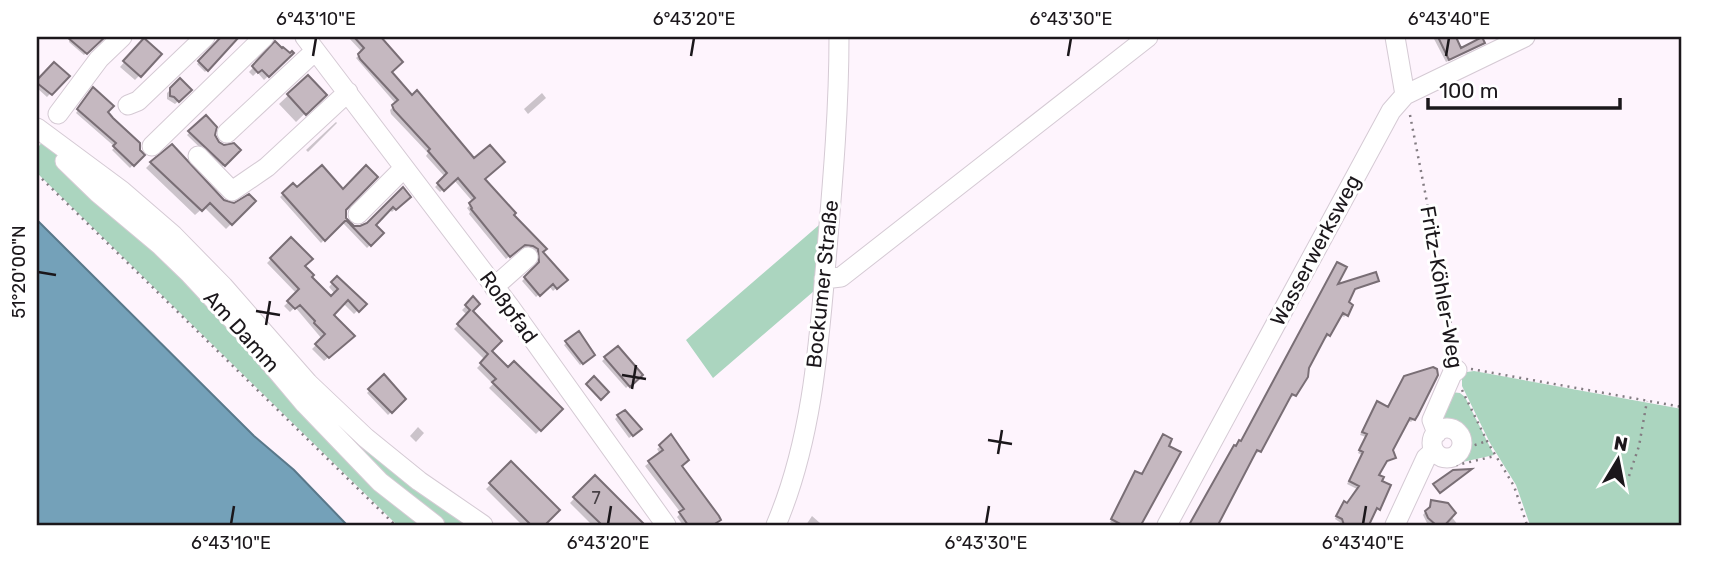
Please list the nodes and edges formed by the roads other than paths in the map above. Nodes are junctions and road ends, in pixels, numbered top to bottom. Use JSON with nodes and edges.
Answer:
{"nodes":[{"id":1,"x":122,"y":37,"type":"edge"},
{"id":2,"x":205,"y":37,"type":"edge"},
{"id":3,"x":264,"y":37,"type":"edge"},
{"id":4,"x":839,"y":37,"type":"edge"},
{"id":5,"x":1148,"y":37,"type":"edge"},
{"id":6,"x":1395,"y":37,"type":"edge"},
{"id":7,"x":1524,"y":37,"type":"edge"},
{"id":8,"x":310,"y":44,"type":"edge"},
{"id":9,"x":348,"y":92,"type":"junction"},
{"id":10,"x":1405,"y":95,"type":"junction"},
{"id":11,"x":128,"y":105,"type":"dead end"},
{"id":12,"x":58,"y":114,"type":"dead end"},
{"id":13,"x":43,"y":133,"type":"edge"},
{"id":14,"x":227,"y":133,"type":"dead end"},
{"id":15,"x":152,"y":146,"type":"dead end"},
{"id":16,"x":198,"y":156,"type":"dead end"},
{"id":17,"x":404,"y":168,"type":"junction"},
{"id":18,"x":358,"y":214,"type":"dead end"},
{"id":19,"x":528,"y":257,"type":"dead end"},
{"id":20,"x":824,"y":279,"type":"junction"},
{"id":21,"x":494,"y":287,"type":"junction"},
{"id":22,"x":1457,"y":370,"type":"road end"},
{"id":23,"x":1436,"y":442,"type":"junction"},
{"id":24,"x":1457,"y":451,"type":"road end"},
{"id":25,"x":1401,"y":522,"type":"edge"},
{"id":26,"x":435,"y":525,"type":"edge"},
{"id":27,"x":483,"y":525,"type":"edge"},
{"id":28,"x":666,"y":525,"type":"edge"},
{"id":29,"x":776,"y":525,"type":"edge"},
{"id":30,"x":1167,"y":525,"type":"edge"}],
"edges":[{"from":1,"to":12,"type":"street"},
{"from":2,"to":11,"type":"street"},
{"from":3,"to":15,"type":"street"},
{"from":4,"to":20,"type":"street","name":"Bockumer Straße"},
{"from":5,"to":20,"type":"street"},
{"from":6,"to":10,"type":"street"},
{"from":7,"to":10,"type":"street","name":"Wasserwerksweg"},
{"from":8,"to":9,"type":"street","name":"Roßpfad"},
{"from":8,"to":14,"type":"street","name":"Roßpfad"},
{"from":9,"to":16,"type":"street"},
{"from":9,"to":17,"type":"street","name":"Roßpfad"},
{"from":10,"to":30,"type":"street","name":"Wasserwerksweg"},
{"from":13,"to":26,"type":"street","name":"Am Damm"},
{"from":13,"to":27,"type":"street"},
{"from":17,"to":18,"type":"street"},
{"from":17,"to":21,"type":"street","name":"Roßpfad"},
{"from":19,"to":21,"type":"street"},
{"from":20,"to":29,"type":"street","name":"Bockumer Straße"},
{"from":21,"to":28,"type":"street","name":"Roßpfad"},
{"from":22,"to":23,"type":"street"},
{"from":23,"to":24,"type":"street"},
{"from":23,"to":25,"type":"street"}]}
